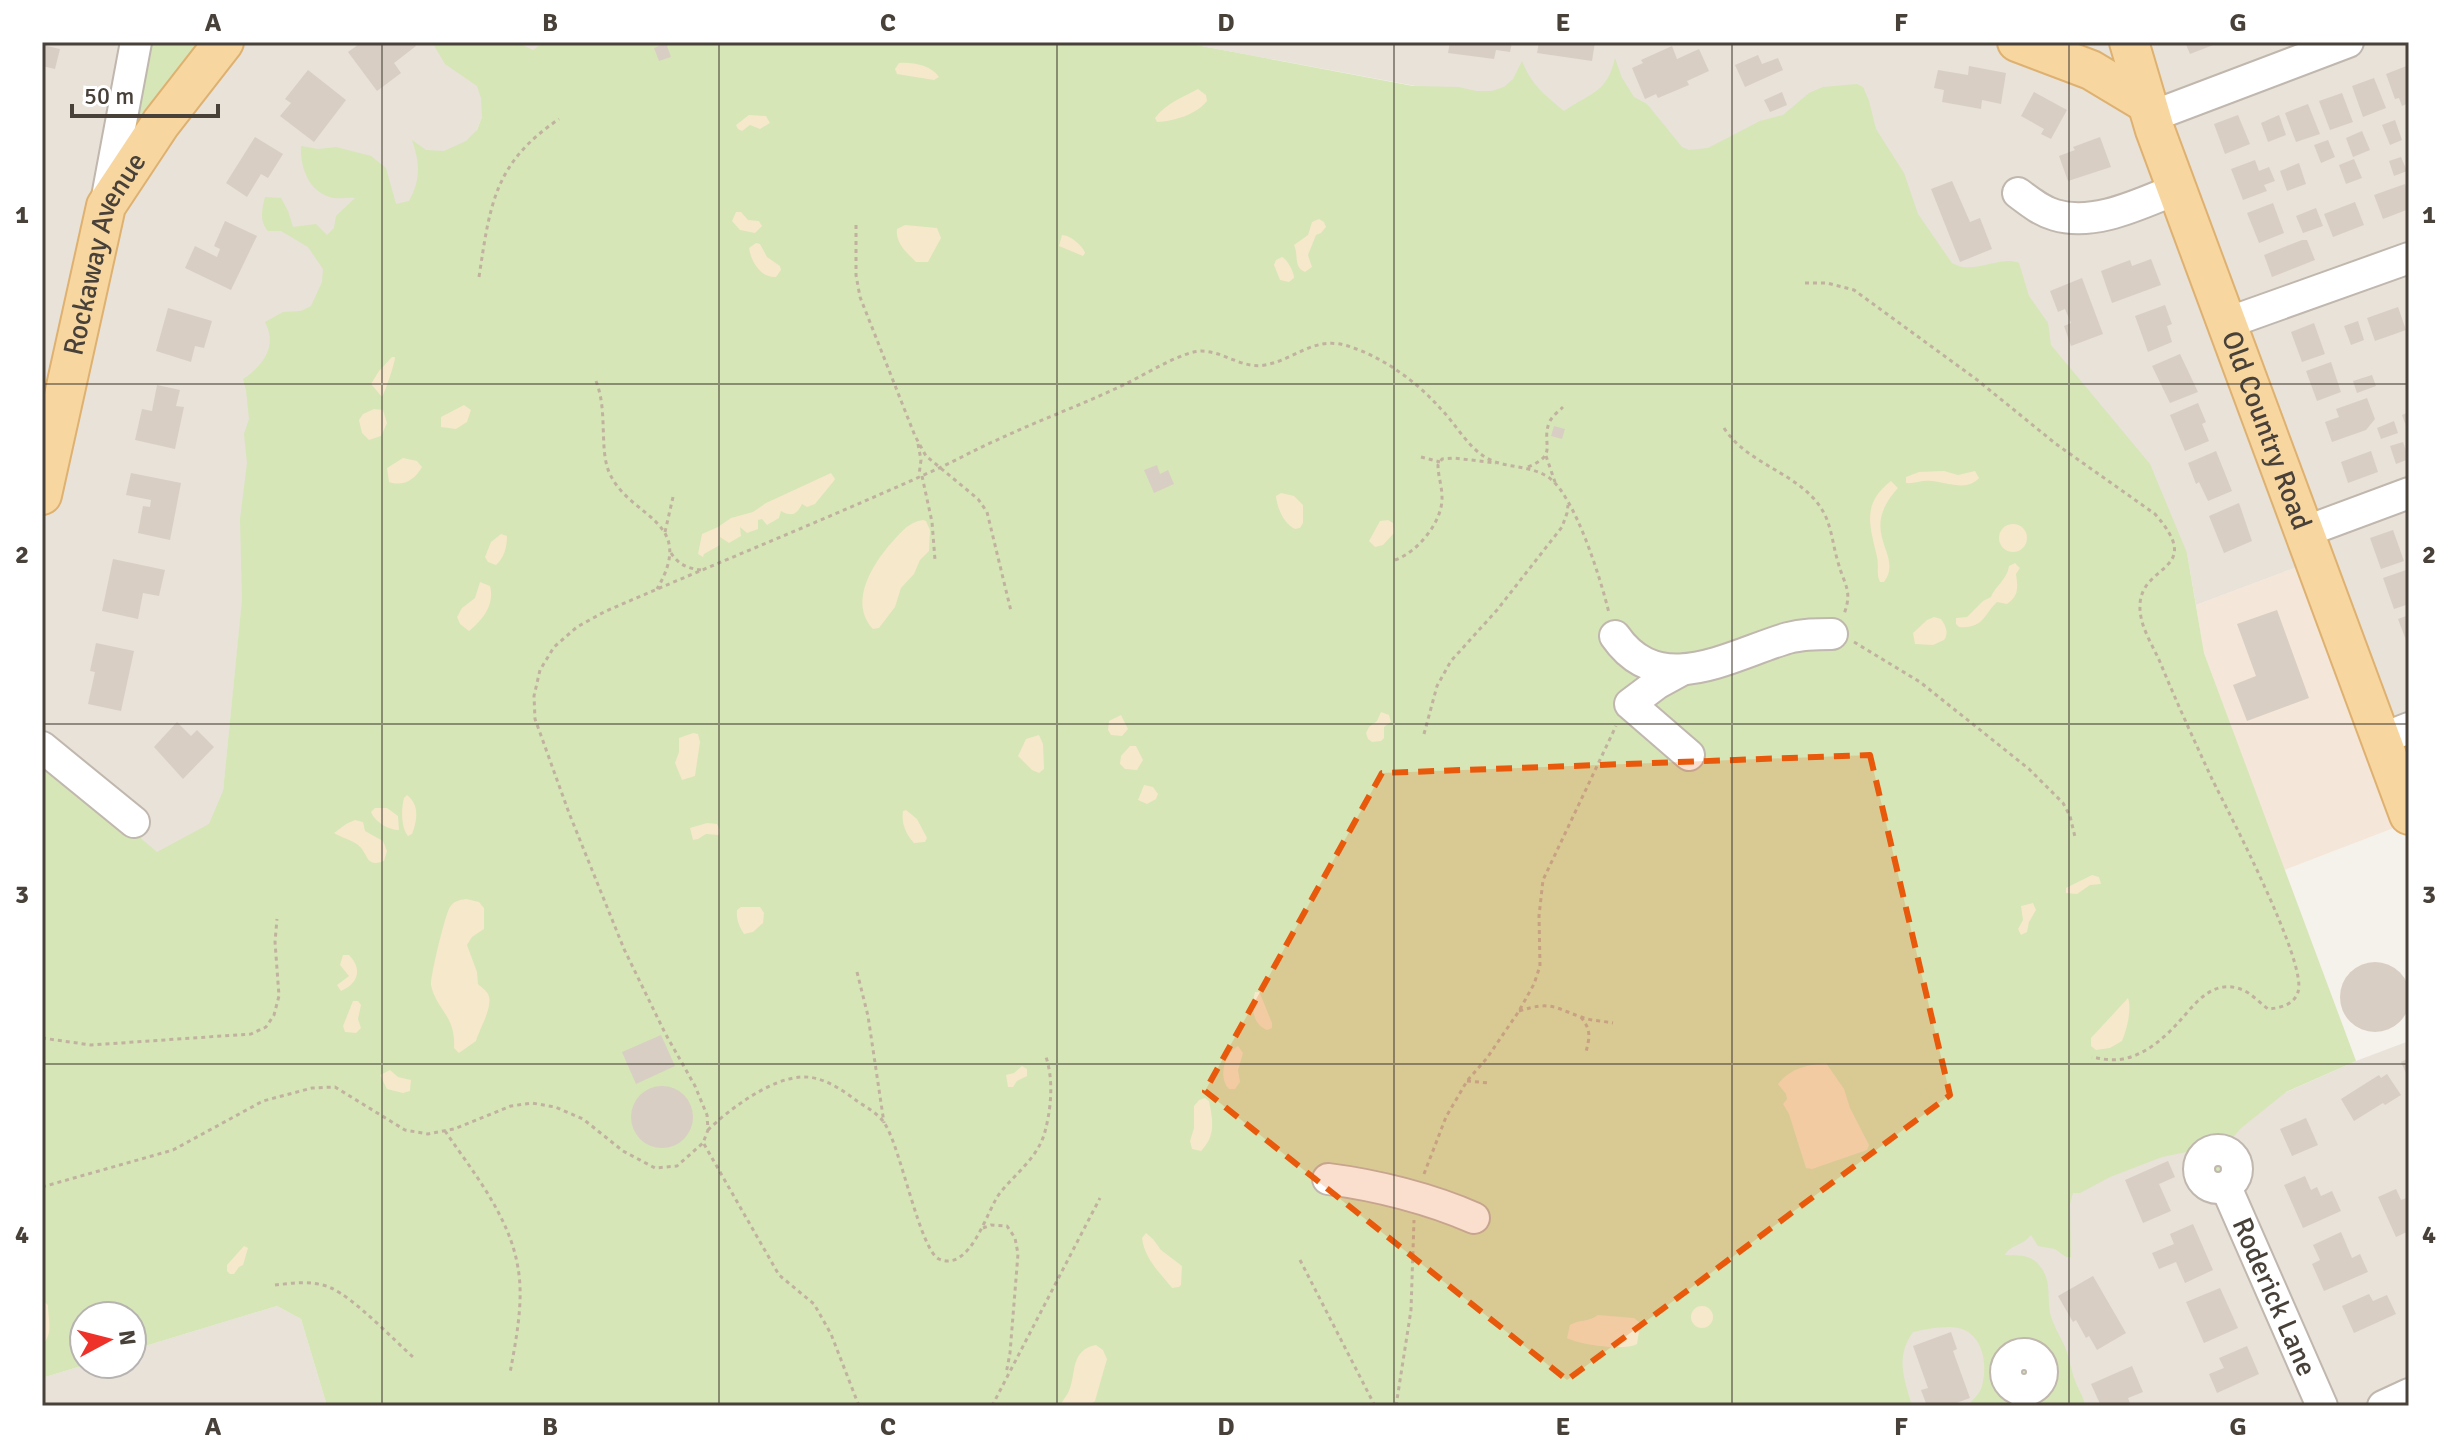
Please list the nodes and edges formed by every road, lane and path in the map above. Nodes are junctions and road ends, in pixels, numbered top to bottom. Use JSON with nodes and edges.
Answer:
{"nodes":[{"id":1,"x":136,"y":42,"type":"edge"},
{"id":2,"x":224,"y":42,"type":"edge"},
{"id":3,"x":2017,"y":42,"type":"edge"},
{"id":4,"x":2129,"y":42,"type":"edge"},
{"id":5,"x":2348,"y":42,"type":"edge"},
{"id":6,"x":2148,"y":110,"type":"junction"},
{"id":7,"x":559,"y":119,"type":"dead end"},
{"id":8,"x":2177,"y":189,"type":"junction"},
{"id":9,"x":2018,"y":193,"type":"dead end"},
{"id":10,"x":106,"y":206,"type":"junction"},
{"id":11,"x":856,"y":225,"type":"dead end"},
{"id":12,"x":2409,"y":258,"type":"edge"},
{"id":13,"x":479,"y":277,"type":"dead end"},
{"id":14,"x":1805,"y":283,"type":"dead end"},
{"id":15,"x":2227,"y":323,"type":"junction"},
{"id":16,"x":596,"y":381,"type":"dead end"},
{"id":17,"x":1563,"y":407,"type":"dead end"},
{"id":18,"x":1724,"y":428,"type":"dead end"},
{"id":19,"x":917,"y":440,"type":"junction"},
{"id":20,"x":1546,"y":456,"type":"junction"},
{"id":21,"x":1421,"y":457,"type":"dead end"},
{"id":22,"x":1440,"y":462,"type":"junction"},
{"id":23,"x":1507,"y":464,"type":"junction"},
{"id":24,"x":1527,"y":467,"type":"junction"},
{"id":25,"x":938,"y":469,"type":"junction"},
{"id":26,"x":920,"y":477,"type":"junction"},
{"id":27,"x":1555,"y":483,"type":"junction"},
{"id":28,"x":43,"y":486,"type":"edge"},
{"id":29,"x":2409,"y":493,"type":"edge"},
{"id":30,"x":673,"y":497,"type":"dead end"},
{"id":31,"x":1568,"y":502,"type":"junction"},
{"id":32,"x":2304,"y":532,"type":"junction"},
{"id":33,"x":665,"y":534,"type":"junction"},
{"id":34,"x":669,"y":550,"type":"junction"},
{"id":35,"x":935,"y":560,"type":"dead end"},
{"id":36,"x":1395,"y":560,"type":"dead end"},
{"id":37,"x":701,"y":570,"type":"junction"},
{"id":38,"x":656,"y":589,"type":"junction"},
{"id":39,"x":1011,"y":611,"type":"dead end"},
{"id":40,"x":1842,"y":632,"type":"junction"},
{"id":41,"x":1615,"y":636,"type":"joint"},
{"id":42,"x":1680,"y":671,"type":"junction"},
{"id":43,"x":1630,"y":704,"type":"junction"},
{"id":44,"x":1424,"y":734,"type":"dead end"},
{"id":45,"x":2395,"y":734,"type":"edge"},
{"id":46,"x":42,"y":747,"type":"edge"},
{"id":47,"x":1689,"y":755,"type":"dead end"},
{"id":48,"x":2409,"y":815,"type":"edge"},
{"id":49,"x":134,"y":822,"type":"dead end"},
{"id":50,"x":2075,"y":837,"type":"dead end"},
{"id":51,"x":277,"y":919,"type":"dead end"},
{"id":52,"x":857,"y":972,"type":"dead end"},
{"id":53,"x":1519,"y":1011,"type":"junction"},
{"id":54,"x":1581,"y":1017,"type":"junction"},
{"id":55,"x":1613,"y":1023,"type":"dead end"},
{"id":56,"x":42,"y":1038,"type":"edge"},
{"id":57,"x":1586,"y":1052,"type":"dead end"},
{"id":58,"x":1046,"y":1057,"type":"dead end"},
{"id":59,"x":2092,"y":1057,"type":"dead end"},
{"id":60,"x":1467,"y":1081,"type":"junction"},
{"id":61,"x":1490,"y":1083,"type":"dead end"},
{"id":62,"x":884,"y":1123,"type":"junction"},
{"id":63,"x":708,"y":1130,"type":"junction"},
{"id":64,"x":445,"y":1131,"type":"junction"},
{"id":65,"x":703,"y":1143,"type":"junction"},
{"id":66,"x":1328,"y":1179,"type":"dead end"},
{"id":67,"x":42,"y":1187,"type":"edge"},
{"id":68,"x":2226,"y":1187,"type":"dead end"},
{"id":69,"x":1100,"y":1198,"type":"dead end"},
{"id":70,"x":1419,"y":1198,"type":"junction"},
{"id":71,"x":1474,"y":1218,"type":"dead end"},
{"id":72,"x":983,"y":1228,"type":"junction"},
{"id":73,"x":1300,"y":1260,"type":"dead end"},
{"id":74,"x":275,"y":1285,"type":"dead end"},
{"id":75,"x":414,"y":1358,"type":"dead end"},
{"id":76,"x":510,"y":1373,"type":"dead end"},
{"id":77,"x":1005,"y":1381,"type":"junction"},
{"id":78,"x":2409,"y":1394,"type":"edge"},
{"id":79,"x":859,"y":1406,"type":"edge"},
{"id":80,"x":992,"y":1406,"type":"edge"},
{"id":81,"x":1375,"y":1406,"type":"edge"},
{"id":82,"x":1396,"y":1406,"type":"edge"},
{"id":83,"x":2322,"y":1406,"type":"edge"},
{"id":84,"x":2383,"y":1406,"type":"edge"}],
"edges":[{"from":1,"to":10,"type":"street"},
{"from":2,"to":10,"type":"main road","name":"Rockaway Avenue"},
{"from":3,"to":6,"type":"main road"},
{"from":4,"to":6,"type":"main road","name":"Old Country Road"},
{"from":5,"to":6,"type":"street"},
{"from":6,"to":8,"type":"main road","name":"Old Country Road"},
{"from":7,"to":13,"type":"path"},
{"from":8,"to":9,"type":"street"},
{"from":8,"to":15,"type":"main road","name":"Old Country Road"},
{"from":10,"to":28,"type":"main road","name":"Rockaway Avenue"},
{"from":11,"to":19,"type":"path"},
{"from":12,"to":15,"type":"street"},
{"from":14,"to":59,"type":"path"},
{"from":15,"to":32,"type":"main road","name":"Old Country Road"},
{"from":16,"to":33,"type":"path"},
{"from":17,"to":20,"type":"path"},
{"from":18,"to":40,"type":"path"},
{"from":19,"to":25,"type":"path"},
{"from":19,"to":26,"type":"path"},
{"from":20,"to":24,"type":"path"},
{"from":20,"to":27,"type":"path"},
{"from":21,"to":22,"type":"path"},
{"from":22,"to":23,"type":"path"},
{"from":22,"to":36,"type":"path"},
{"from":23,"to":24,"type":"path"},
{"from":23,"to":25,"type":"path"},
{"from":24,"to":27,"type":"path"},
{"from":25,"to":26,"type":"path"},
{"from":25,"to":39,"type":"path"},
{"from":26,"to":35,"type":"path"},
{"from":26,"to":37,"type":"path"},
{"from":27,"to":31,"type":"path"},
{"from":29,"to":32,"type":"street"},
{"from":30,"to":33,"type":"path"},
{"from":31,"to":41,"type":"path"},
{"from":31,"to":44,"type":"path"},
{"from":32,"to":45,"type":"main road","name":"Old Country Road"},
{"from":33,"to":34,"type":"path"},
{"from":34,"to":37,"type":"path"},
{"from":34,"to":38,"type":"path"},
{"from":37,"to":38,"type":"path"},
{"from":38,"to":63,"type":"path"},
{"from":40,"to":42,"type":"street"},
{"from":40,"to":50,"type":"path"},
{"from":41,"to":42,"type":"street"},
{"from":42,"to":43,"type":"street"},
{"from":43,"to":47,"type":"street"},
{"from":43,"to":53,"type":"path"},
{"from":45,"to":48,"type":"main road","name":"Old Country Road"},
{"from":46,"to":49,"type":"street"},
{"from":51,"to":56,"type":"path"},
{"from":52,"to":62,"type":"path"},
{"from":53,"to":54,"type":"path"},
{"from":53,"to":60,"type":"path"},
{"from":54,"to":55,"type":"path"},
{"from":54,"to":57,"type":"path"},
{"from":58,"to":72,"type":"path"},
{"from":60,"to":61,"type":"path"},
{"from":60,"to":70,"type":"path"},
{"from":62,"to":63,"type":"path"},
{"from":62,"to":72,"type":"path"},
{"from":63,"to":65,"type":"path"},
{"from":64,"to":65,"type":"path"},
{"from":64,"to":67,"type":"path"},
{"from":64,"to":76,"type":"path"},
{"from":65,"to":79,"type":"path"},
{"from":66,"to":70,"type":"street"},
{"from":68,"to":83,"type":"street","name":"Roderick Lane"},
{"from":69,"to":77,"type":"path"},
{"from":70,"to":71,"type":"street"},
{"from":70,"to":82,"type":"path"},
{"from":72,"to":77,"type":"path"},
{"from":73,"to":81,"type":"path"},
{"from":74,"to":75,"type":"path"},
{"from":77,"to":80,"type":"path"},
{"from":78,"to":84,"type":"street"}]}
